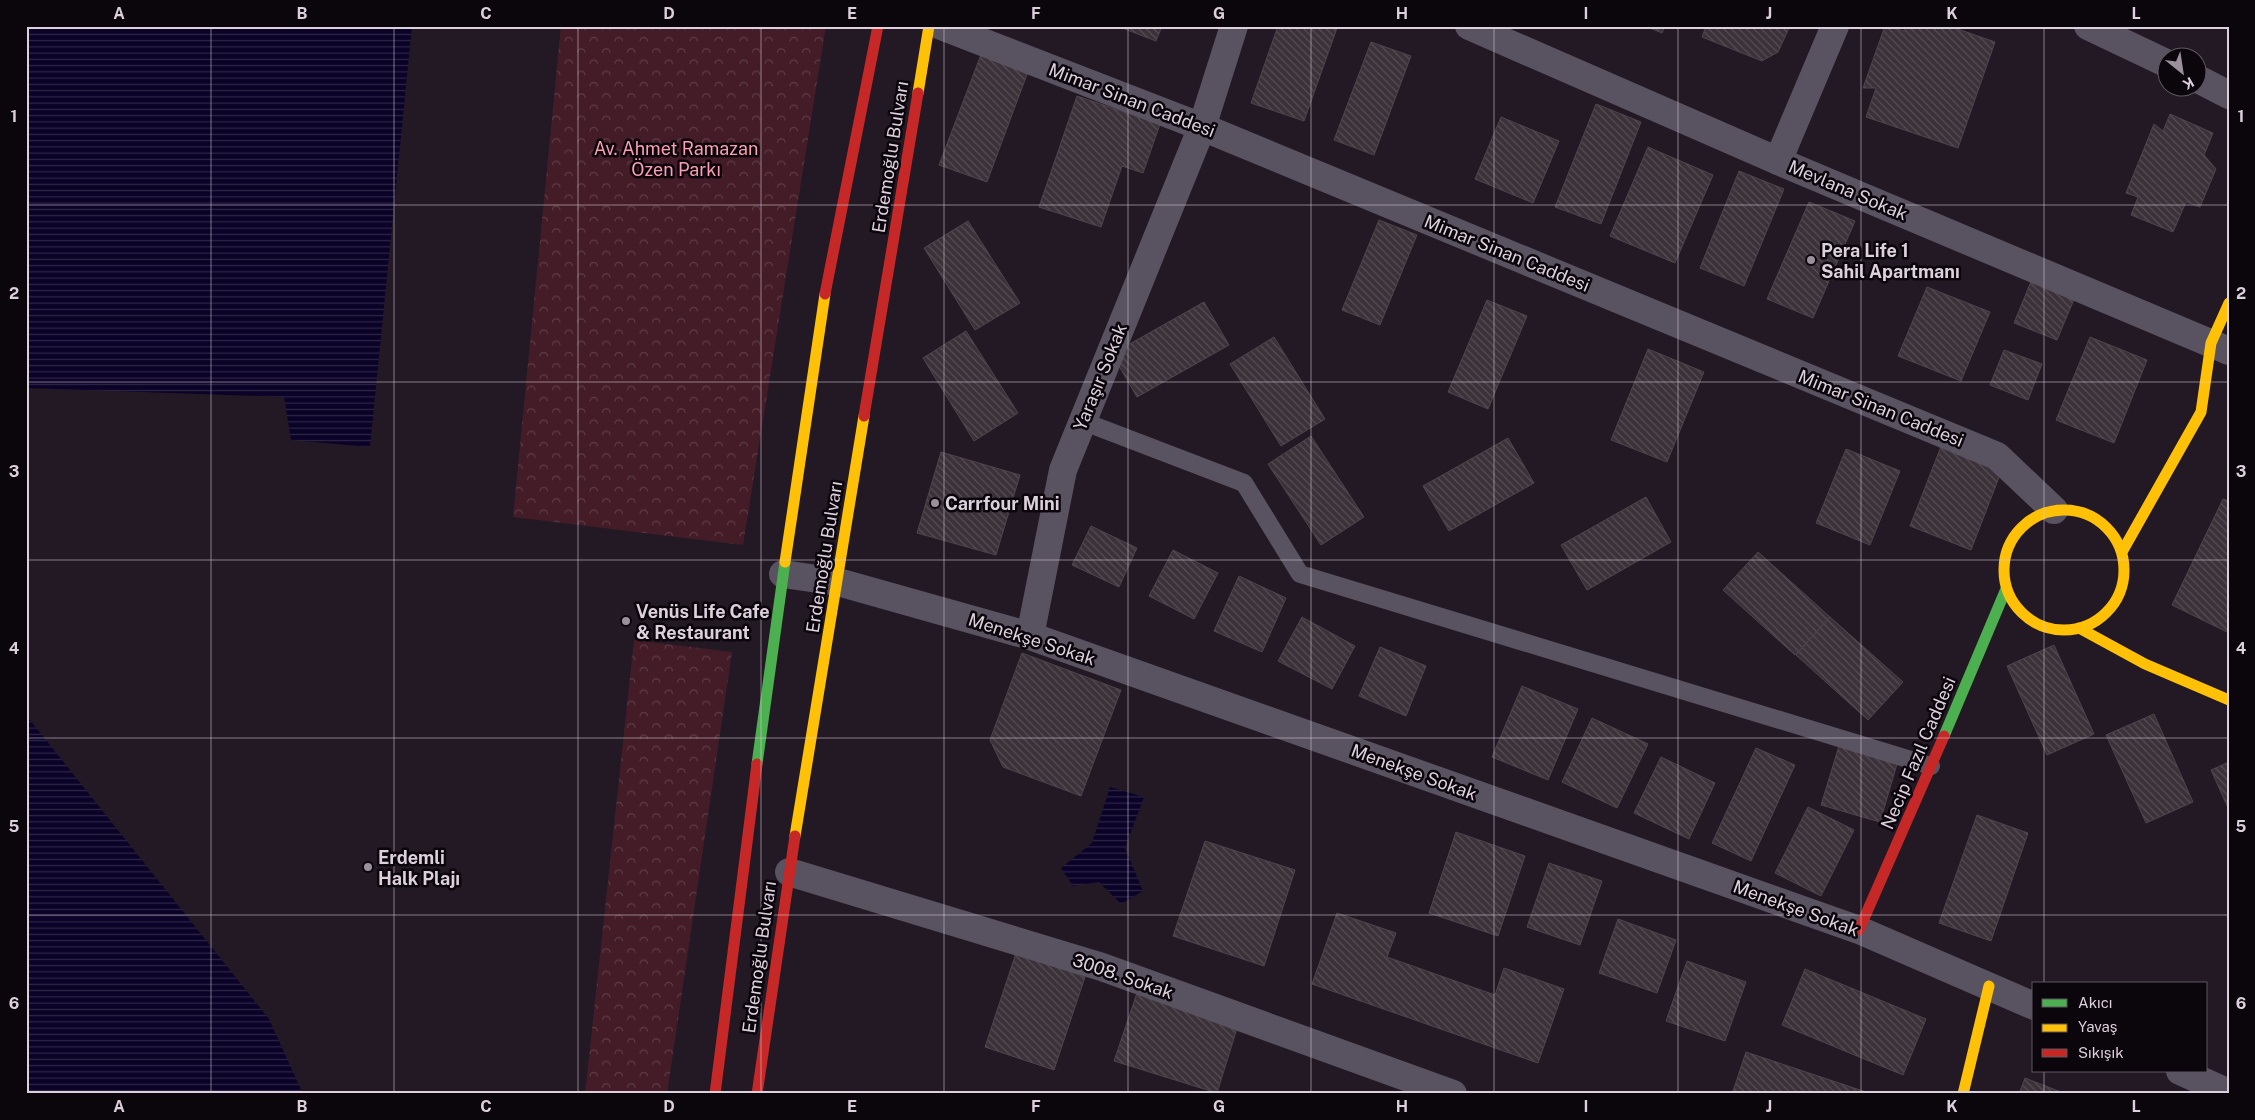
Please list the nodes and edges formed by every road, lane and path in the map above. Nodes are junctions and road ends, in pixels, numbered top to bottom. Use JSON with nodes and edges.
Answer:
{"nodes":[{"id":1,"x":878,"y":26,"type":"edge"},
{"id":2,"x":929,"y":26,"type":"edge"},
{"id":3,"x":941,"y":26,"type":"edge"},
{"id":4,"x":1234,"y":26,"type":"edge"},
{"id":5,"x":1469,"y":26,"type":"edge"},
{"id":6,"x":1835,"y":26,"type":"edge"},
{"id":7,"x":2088,"y":26,"type":"edge"},
{"id":8,"x":2116,"y":32,"type":"edge"},
{"id":9,"x":2158,"y":58,"type":"edge"},
{"id":10,"x":2208,"y":84,"type":"edge"},
{"id":11,"x":2229,"y":95,"type":"edge"},
{"id":12,"x":1202,"y":127,"type":"junction"},
{"id":13,"x":1778,"y":160,"type":"junction"},
{"id":14,"x":2229,"y":303,"type":"edge"},
{"id":15,"x":2220,"y":347,"type":"edge"},
{"id":16,"x":1082,"y":422,"type":"junction"},
{"id":17,"x":2054,"y":510,"type":"junction"},
{"id":18,"x":2122,"y":552,"type":"junction"},
{"id":19,"x":783,"y":574,"type":"junction"},
{"id":20,"x":838,"y":582,"type":"junction"},
{"id":21,"x":2006,"y":589,"type":"junction"},
{"id":22,"x":2079,"y":628,"type":"junction"},
{"id":23,"x":1030,"y":636,"type":"junction"},
{"id":24,"x":2229,"y":700,"type":"edge"},
{"id":25,"x":1931,"y":766,"type":"junction"},
{"id":26,"x":789,"y":872,"type":"junction"},
{"id":27,"x":1859,"y":930,"type":"junction"},
{"id":28,"x":1989,"y":986,"type":"junction"},
{"id":29,"x":2032,"y":1005,"type":"edge"},
{"id":30,"x":2182,"y":1072,"type":"edge"},
{"id":31,"x":2229,"y":1093,"type":"edge"},
{"id":32,"x":715,"y":1094,"type":"edge"},
{"id":33,"x":757,"y":1094,"type":"edge"},
{"id":34,"x":1453,"y":1094,"type":"edge"},
{"id":35,"x":1963,"y":1094,"type":"edge"}],
"edges":[{"from":1,"to":19,"type":"main road","name":"Erdemoğlu Bulvarı"},
{"from":2,"to":20,"type":"main road","name":"Erdemoğlu Bulvarı"},
{"from":3,"to":12,"type":"street","name":"Mimar Sinan Caddesi"},
{"from":4,"to":12,"type":"street","name":"Yaraşır Sokak"},
{"from":5,"to":13,"type":"street","name":"Mevlana Sokak"},
{"from":6,"to":13,"type":"street"},
{"from":7,"to":8,"type":"street"},
{"from":8,"to":9,"type":"street"},
{"from":10,"to":11,"type":"street"},
{"from":12,"to":16,"type":"street","name":"Yaraşır Sokak"},
{"from":12,"to":17,"type":"street","name":"Mimar Sinan Caddesi"},
{"from":13,"to":15,"type":"street","name":"Mevlana Sokak"},
{"from":14,"to":15,"type":"main road"},
{"from":15,"to":18,"type":"main road"},
{"from":16,"to":23,"type":"street","name":"Yaraşır Sokak"},
{"from":16,"to":25,"type":"lane"},
{"from":17,"to":18,"type":"main road"},
{"from":17,"to":21,"type":"main road"},
{"from":18,"to":22,"type":"main road"},
{"from":19,"to":20,"type":"street","name":"Menekşe Sokak"},
{"from":19,"to":32,"type":"main road","name":"Erdemoğlu Bulvarı"},
{"from":20,"to":23,"type":"street","name":"Menekşe Sokak"},
{"from":20,"to":26,"type":"main road","name":"Erdemoğlu Bulvarı"},
{"from":21,"to":22,"type":"main road"},
{"from":21,"to":25,"type":"main road","name":"Necip Fazıl Caddesi"},
{"from":22,"to":24,"type":"main road"},
{"from":23,"to":27,"type":"street","name":"Menekşe Sokak"},
{"from":25,"to":27,"type":"main road","name":"Necip Fazıl Caddesi"},
{"from":26,"to":33,"type":"main road","name":"Erdemoğlu Bulvarı"},
{"from":26,"to":34,"type":"street","name":"3008. Sokak"},
{"from":27,"to":28,"type":"street","name":"Menekşe Sokak"},
{"from":28,"to":29,"type":"street","name":"Menekşe Sokak"},
{"from":28,"to":35,"type":"main road"},
{"from":30,"to":31,"type":"street"}]}
